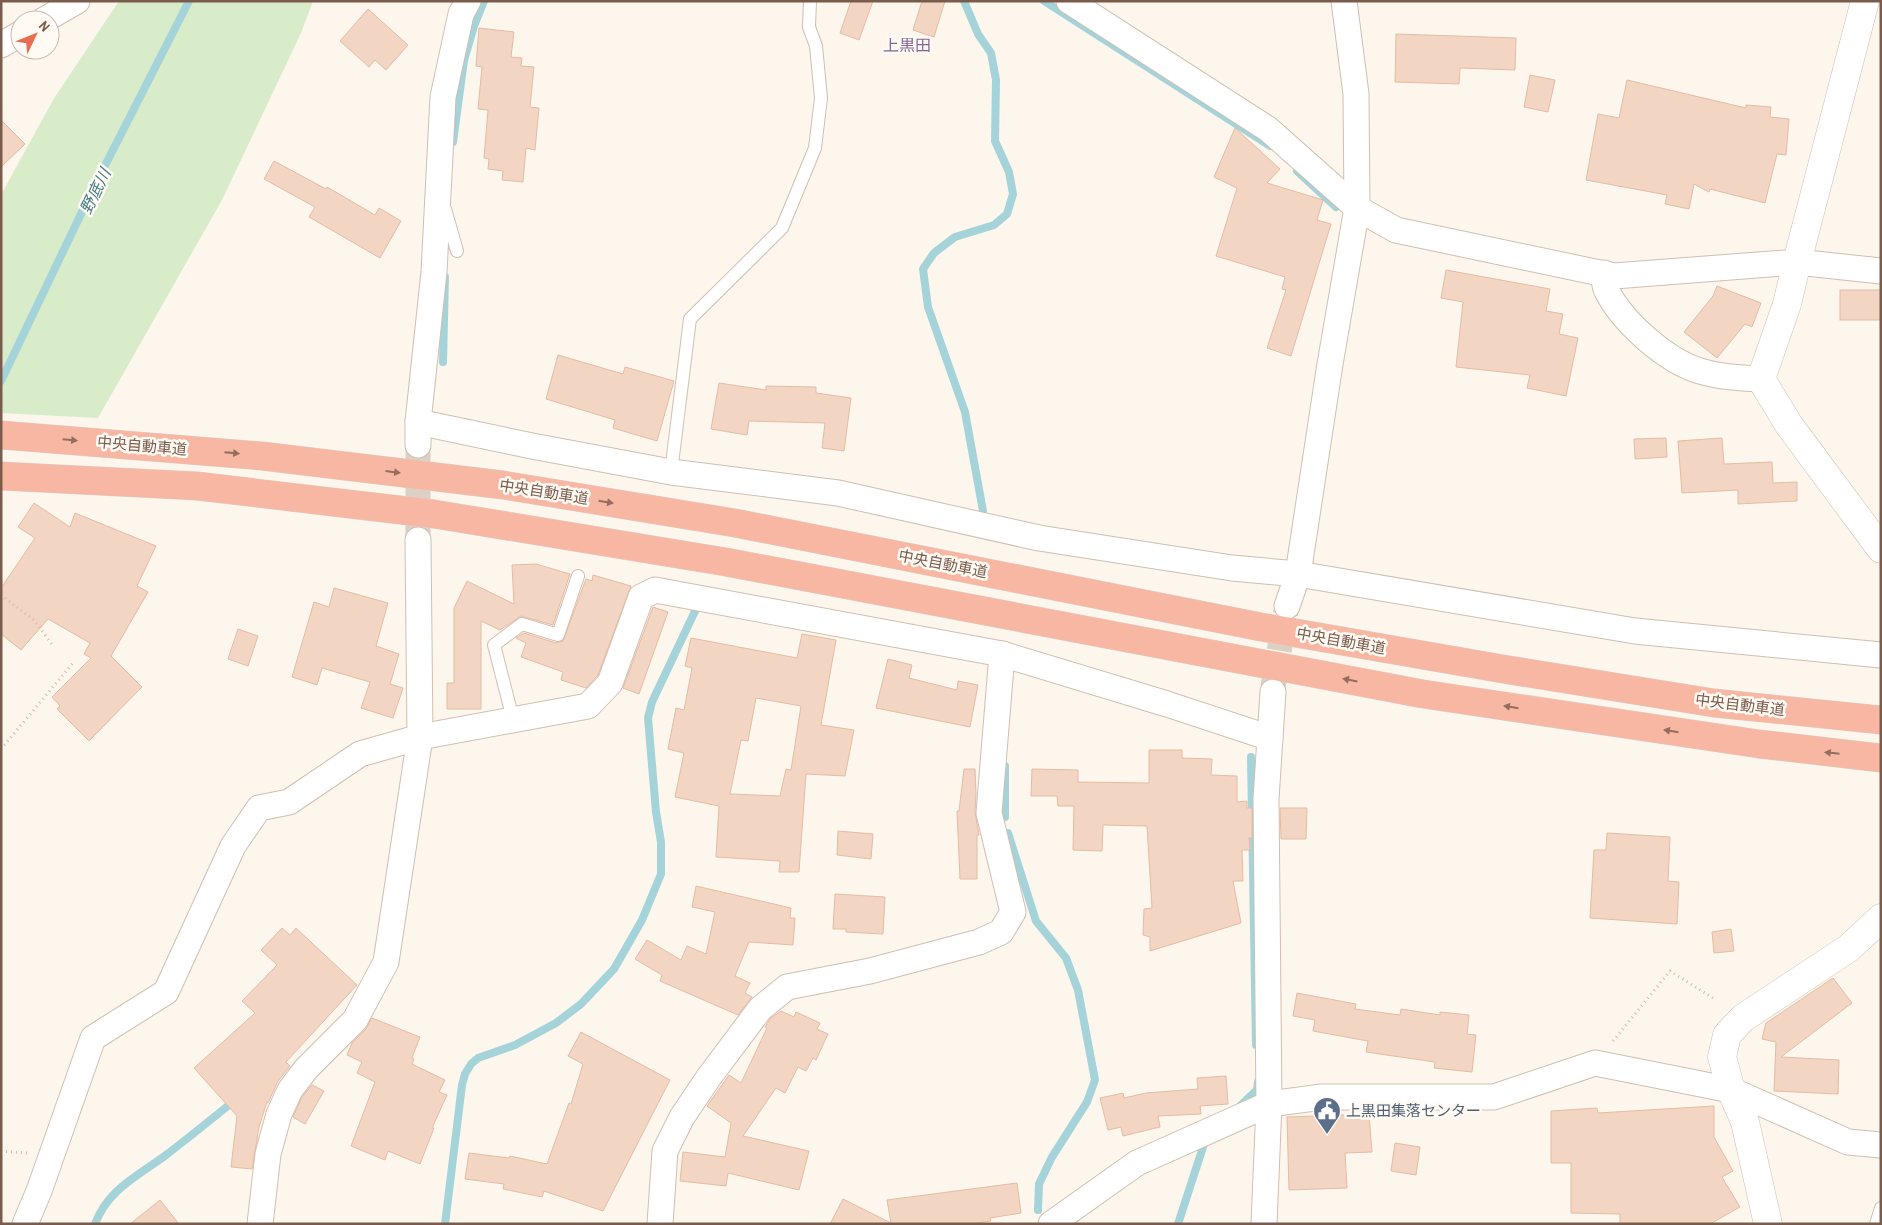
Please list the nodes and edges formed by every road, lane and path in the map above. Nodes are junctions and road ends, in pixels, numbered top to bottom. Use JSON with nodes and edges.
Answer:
{"nodes":[{"id":1,"x":77,"y":1,"type":"edge"},
{"id":2,"x":468,"y":1,"type":"edge"},
{"id":3,"x":810,"y":1,"type":"edge"},
{"id":4,"x":1070,"y":1,"type":"edge"},
{"id":5,"x":1344,"y":1,"type":"edge"},
{"id":6,"x":1865,"y":1,"type":"edge"},
{"id":7,"x":60,"y":11,"type":"edge"},
{"id":8,"x":438,"y":184,"type":"junction"},
{"id":9,"x":1357,"y":208,"type":"junction"},
{"id":10,"x":457,"y":251,"type":"dead end"},
{"id":11,"x":1797,"y":262,"type":"junction"},
{"id":12,"x":1881,"y":271,"type":"edge"},
{"id":13,"x":1604,"y":274,"type":"junction"},
{"id":14,"x":1761,"y":379,"type":"junction"},
{"id":15,"x":11,"y":436,"type":"edge"},
{"id":16,"x":671,"y":472,"type":"junction"},
{"id":17,"x":1,"y":476,"type":"edge"},
{"id":18,"x":418,"y":540,"type":"tunnel mouth"},
{"id":19,"x":1881,"y":548,"type":"edge"},
{"id":20,"x":1298,"y":574,"type":"junction"},
{"id":21,"x":578,"y":576,"type":"dead end"},
{"id":22,"x":1,"y":595,"type":"edge"},
{"id":23,"x":1287,"y":606,"type":"tunnel mouth"},
{"id":24,"x":53,"y":646,"type":"dead end"},
{"id":25,"x":1002,"y":654,"type":"junction"},
{"id":26,"x":1881,"y":654,"type":"edge"},
{"id":27,"x":73,"y":663,"type":"dead end"},
{"id":28,"x":1272,"y":692,"type":"tunnel mouth"},
{"id":29,"x":513,"y":719,"type":"junction"},
{"id":30,"x":1881,"y":720,"type":"edge"},
{"id":31,"x":420,"y":738,"type":"junction"},
{"id":32,"x":1270,"y":738,"type":"junction"},
{"id":33,"x":1,"y":749,"type":"edge"},
{"id":34,"x":1881,"y":758,"type":"edge"},
{"id":35,"x":1881,"y":918,"type":"edge"},
{"id":36,"x":1713,"y":998,"type":"dead end"},
{"id":37,"x":1595,"y":1063,"type":"junction"},
{"id":38,"x":1731,"y":1090,"type":"junction"},
{"id":39,"x":1269,"y":1104,"type":"junction"},
{"id":40,"x":1881,"y":1145,"type":"edge"},
{"id":41,"x":1881,"y":1208,"type":"edge"},
{"id":42,"x":25,"y":1224,"type":"edge"},
{"id":43,"x":260,"y":1224,"type":"edge"},
{"id":44,"x":660,"y":1224,"type":"edge"},
{"id":45,"x":1051,"y":1224,"type":"edge"},
{"id":46,"x":1264,"y":1224,"type":"edge"},
{"id":47,"x":1768,"y":1224,"type":"edge"},
{"id":48,"x":1876,"y":1224,"type":"edge"}],
"edges":[{"from":1,"to":7,"type":"street"},
{"from":2,"to":8,"type":"street"},
{"from":3,"to":16,"type":"lane"},
{"from":4,"to":9,"type":"street"},
{"from":5,"to":9,"type":"street"},
{"from":6,"to":11,"type":"street"},
{"from":8,"to":10,"type":"lane"},
{"from":8,"to":16,"type":"street"},
{"from":9,"to":13,"type":"street"},
{"from":9,"to":20,"type":"street"},
{"from":11,"to":12,"type":"street"},
{"from":11,"to":13,"type":"street"},
{"from":11,"to":14,"type":"street"},
{"from":13,"to":14,"type":"street"},
{"from":14,"to":19,"type":"street"},
{"from":15,"to":30,"type":"highway","name":"中央自動車道","one_way":true},
{"from":16,"to":20,"type":"street"},
{"from":34,"to":17,"type":"highway","one_way":true},
{"from":18,"to":31,"type":"street"},
{"from":20,"to":23,"type":"street"},
{"from":20,"to":26,"type":"street"},
{"from":21,"to":29,"type":"lane"},
{"from":22,"to":24,"type":"path"},
{"from":25,"to":29,"type":"street"},
{"from":25,"to":32,"type":"street"},
{"from":25,"to":44,"type":"street"},
{"from":27,"to":33,"type":"path"},
{"from":28,"to":32,"type":"street"},
{"from":29,"to":31,"type":"street"},
{"from":31,"to":42,"type":"street"},
{"from":31,"to":43,"type":"street"},
{"from":32,"to":39,"type":"street"},
{"from":35,"to":38,"type":"street"},
{"from":36,"to":37,"type":"path"},
{"from":37,"to":38,"type":"street"},
{"from":37,"to":39,"type":"street"},
{"from":38,"to":40,"type":"street"},
{"from":38,"to":47,"type":"street"},
{"from":39,"to":45,"type":"street"},
{"from":39,"to":46,"type":"street"},
{"from":41,"to":48,"type":"lane"}]}
